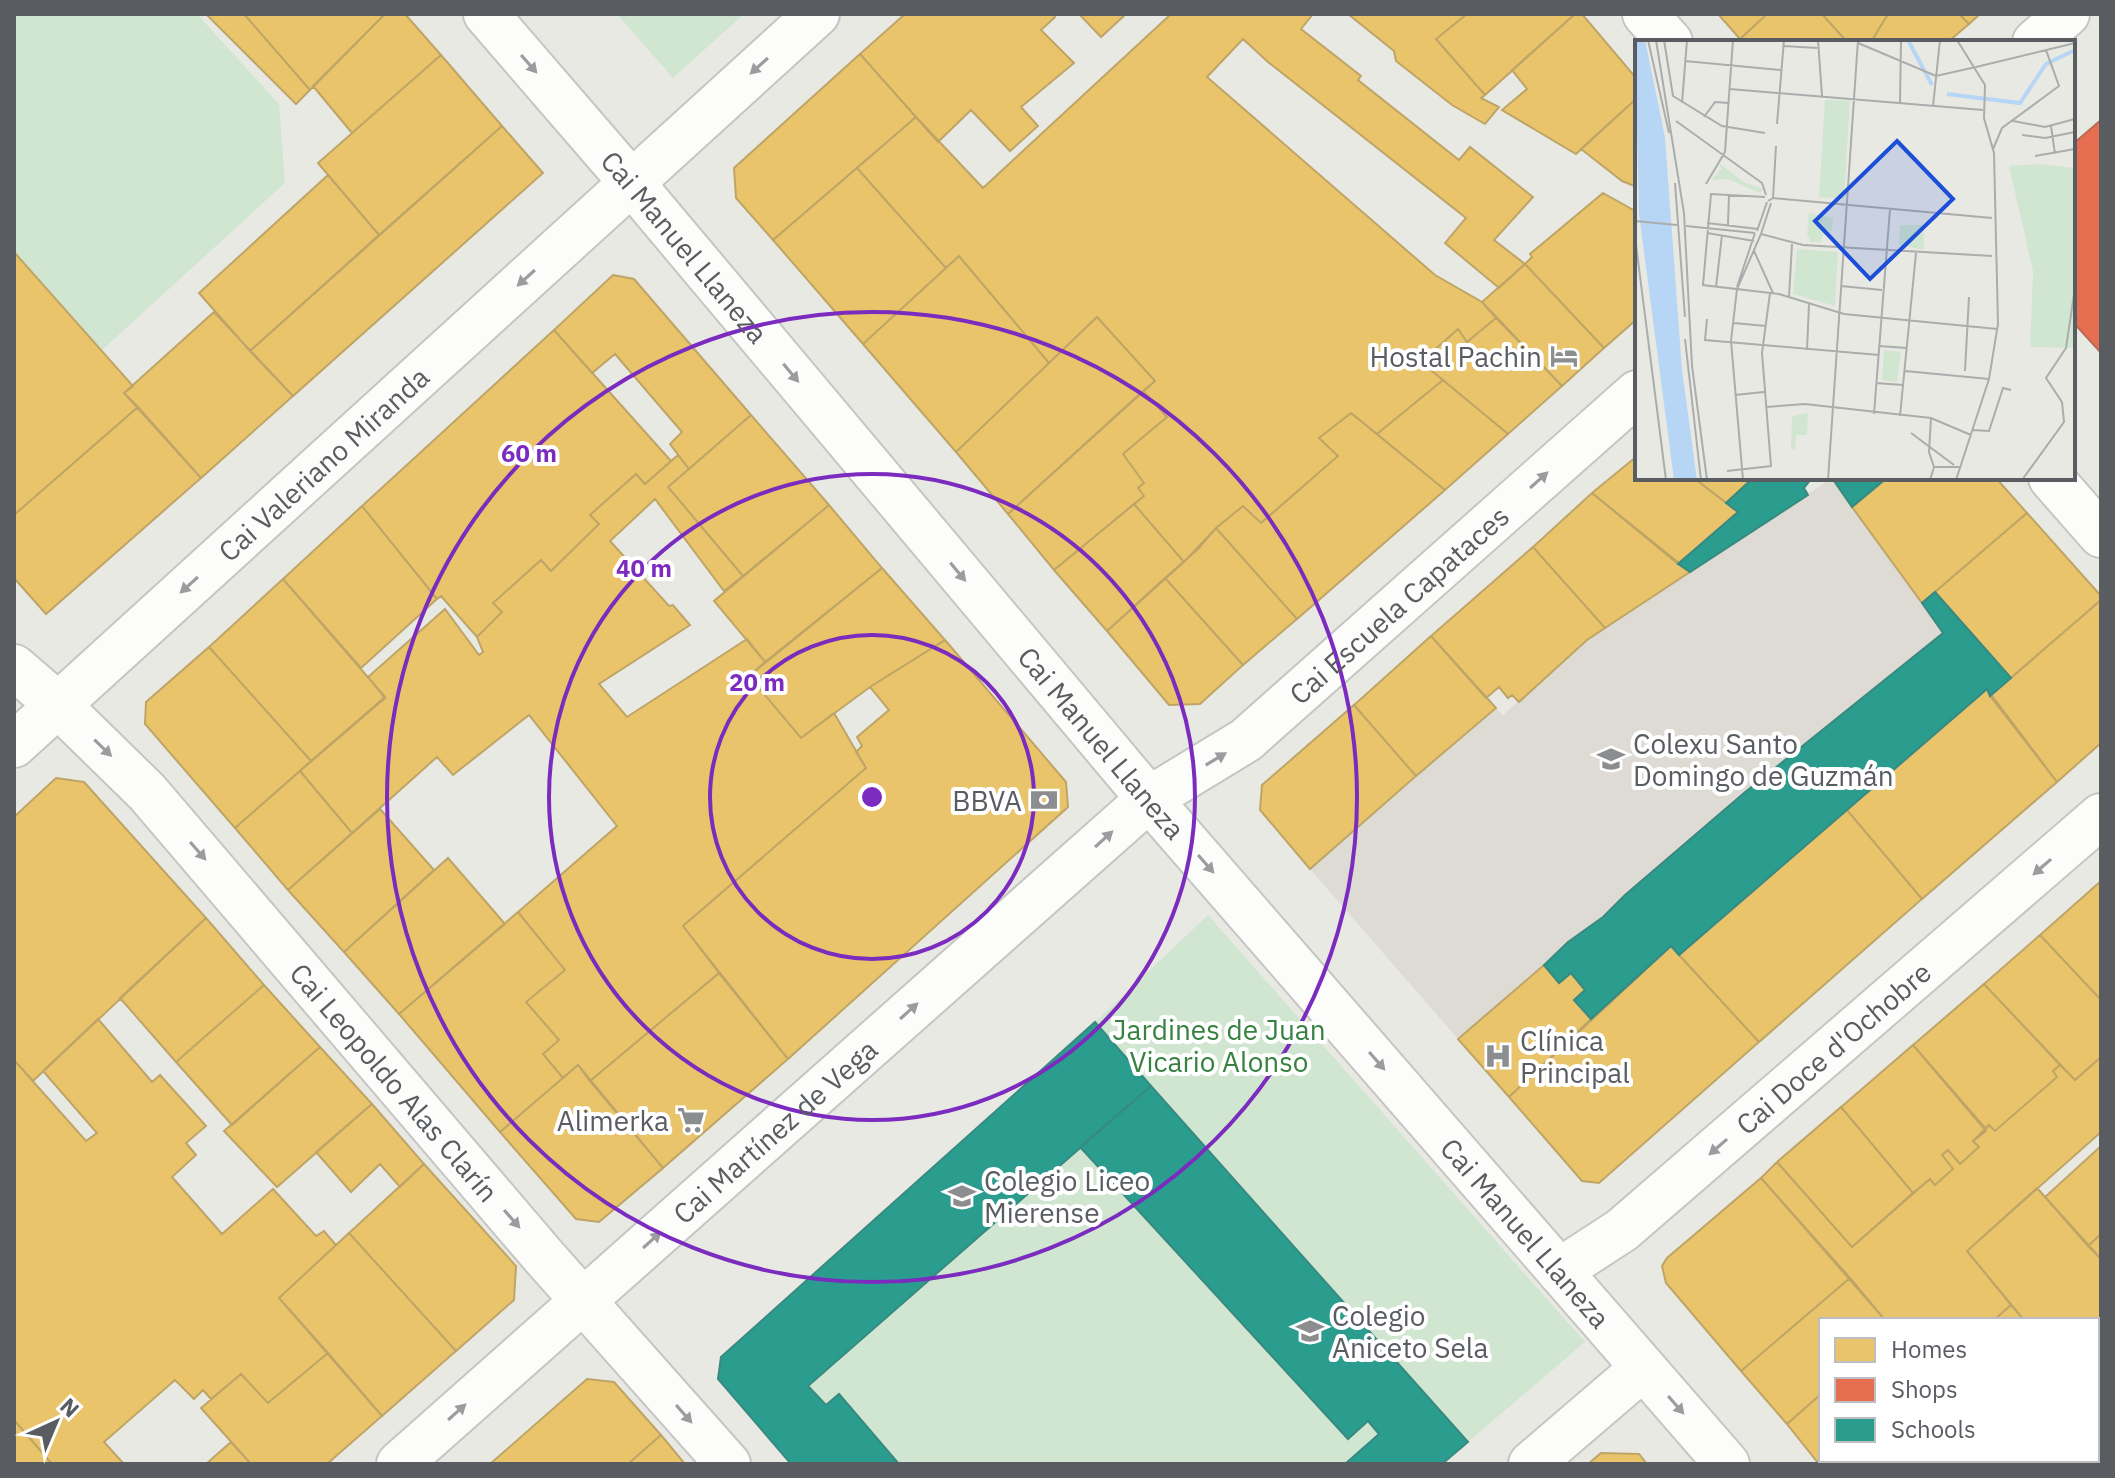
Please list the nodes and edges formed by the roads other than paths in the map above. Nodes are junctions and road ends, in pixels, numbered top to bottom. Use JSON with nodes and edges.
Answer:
{"nodes":[{"id":1,"x":486,"y":14,"type":"edge"},
{"id":2,"x":817,"y":14,"type":"edge"},
{"id":3,"x":1645,"y":14,"type":"edge"},
{"id":4,"x":2067,"y":14,"type":"edge"},
{"id":5,"x":1668,"y":40,"type":"edge"},
{"id":6,"x":2037,"y":40,"type":"edge"},
{"id":7,"x":631,"y":182,"type":"junction"},
{"id":8,"x":1635,"y":395,"type":"edge"},
{"id":9,"x":2053,"y":480,"type":"edge"},
{"id":10,"x":2101,"y":535,"type":"edge"},
{"id":11,"x":14,"y":667,"type":"edge"},
{"id":12,"x":58,"y":705,"type":"junction"},
{"id":13,"x":14,"y":745,"type":"edge"},
{"id":14,"x":1149,"y":799,"type":"junction"},
{"id":15,"x":2101,"y":816,"type":"edge"},
{"id":16,"x":1559,"y":1271,"type":"junction"},
{"id":17,"x":584,"y":1300,"type":"junction"},
{"id":18,"x":1643,"y":1368,"type":"junction"},
{"id":19,"x":399,"y":1464,"type":"edge"},
{"id":20,"x":728,"y":1464,"type":"edge"},
{"id":21,"x":1531,"y":1464,"type":"edge"},
{"id":22,"x":1727,"y":1464,"type":"edge"}],
"edges":[{"from":1,"to":7,"type":"street","name":"Cai Manuel Llaneza","one_way":true},
{"from":2,"to":7,"type":"street","name":"Cai Valeriano Miranda","one_way":true},
{"from":3,"to":5,"type":"street"},
{"from":4,"to":6,"type":"street"},
{"from":7,"to":12,"type":"street","name":"Cai Valeriano Miranda","one_way":true},
{"from":7,"to":14,"type":"street","name":"Cai Manuel Llaneza","one_way":true},
{"from":14,"to":8,"type":"street","name":"Cai Escuela Capataces","one_way":true},
{"from":9,"to":10,"type":"street"},
{"from":11,"to":12,"type":"street","name":"Cai Leopoldo Alas Clarín"},
{"from":12,"to":13,"type":"street","name":"Cai Valeriano Miranda"},
{"from":12,"to":17,"type":"street","name":"Cai Leopoldo Alas Clarín","one_way":true},
{"from":14,"to":16,"type":"street","name":"Cai Manuel Llaneza","one_way":true},
{"from":17,"to":14,"type":"street","name":"Cai Martínez de Vega","one_way":true},
{"from":15,"to":16,"type":"street","name":"Cai Doce d'Ochobre","one_way":true},
{"from":16,"to":18,"type":"street","name":"Cai Manuel Llaneza"},
{"from":19,"to":17,"type":"street","name":"Cai Martínez de Vega","one_way":true},
{"from":17,"to":20,"type":"street","name":"Cai Leopoldo Alas Clarín","one_way":true},
{"from":18,"to":21,"type":"street"},
{"from":18,"to":22,"type":"street","name":"Cai Manuel Llaneza","one_way":true}]}
